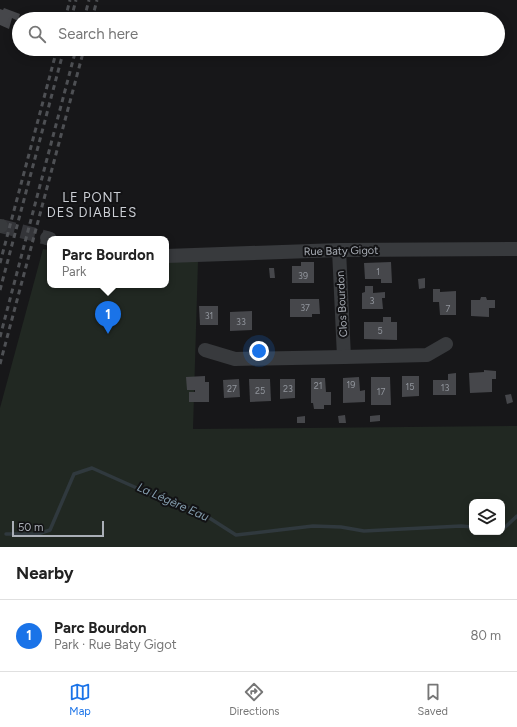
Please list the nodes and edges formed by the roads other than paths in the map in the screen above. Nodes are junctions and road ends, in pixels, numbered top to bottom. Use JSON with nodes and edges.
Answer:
{"nodes":[{"id":1,"x":517,"y":249,"type":"edge"},
{"id":2,"x":339,"y":250,"type":"junction"},
{"id":3,"x":169,"y":256,"type":"edge"},
{"id":4,"x":446,"y":344,"type":"dead end"},
{"id":5,"x":205,"y":350,"type":"dead end"},
{"id":6,"x":344,"y":357,"type":"junction"}],
"edges":[{"from":1,"to":2,"type":"street","name":"Rue Baty Gigot"},
{"from":2,"to":3,"type":"street","name":"Rue Baty Gigot"},
{"from":2,"to":6,"type":"street","name":"Clos Bourdon"},
{"from":4,"to":6,"type":"street"},
{"from":5,"to":6,"type":"street"}]}
